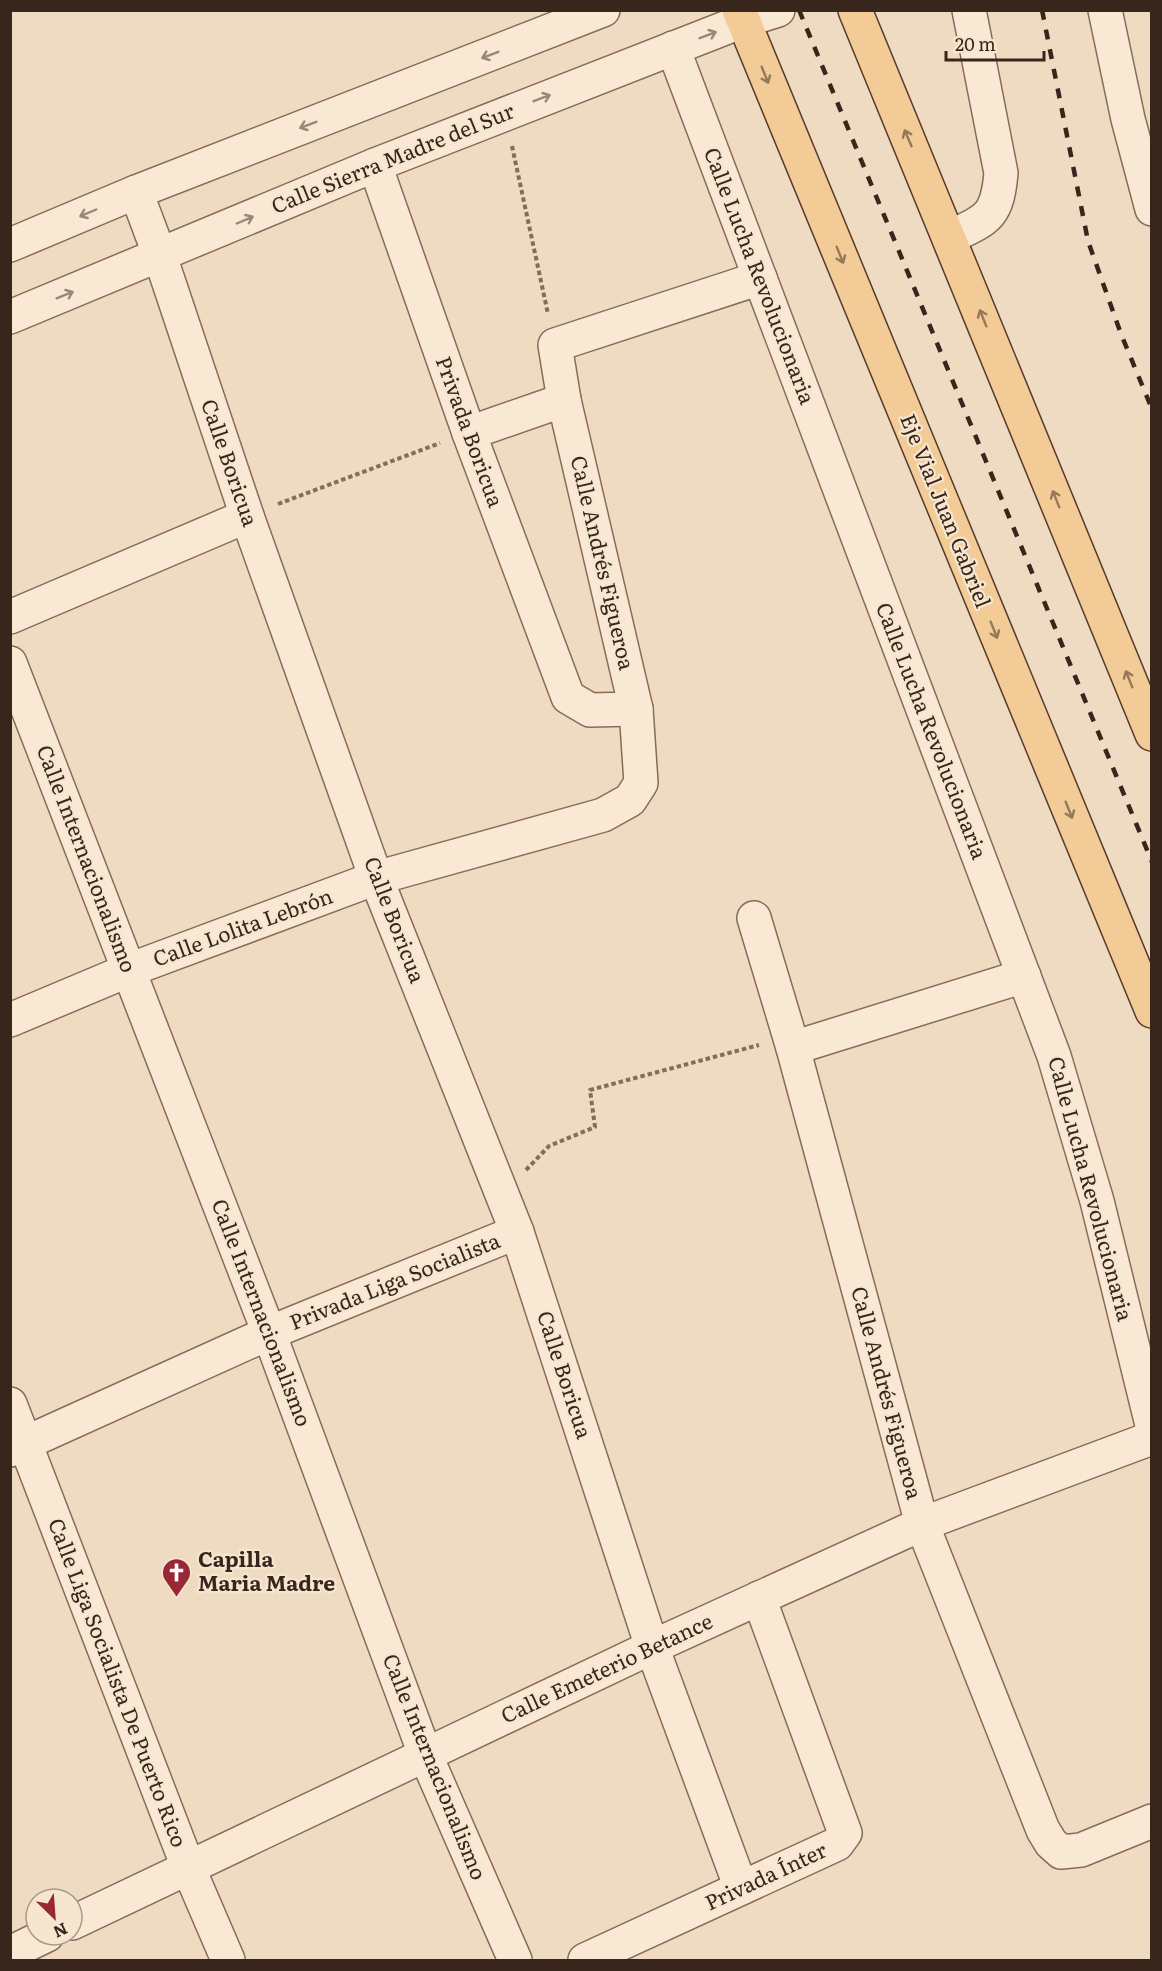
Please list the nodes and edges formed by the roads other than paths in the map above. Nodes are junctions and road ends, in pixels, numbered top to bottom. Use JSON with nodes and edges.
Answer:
{"nodes":[{"id":1,"x":603,"y":10,"type":"edge"},
{"id":2,"x":778,"y":10,"type":"edge"},
{"id":3,"x":855,"y":10,"type":"edge"},
{"id":4,"x":969,"y":10,"type":"edge"},
{"id":5,"x":1105,"y":10,"type":"edge"},
{"id":6,"x":741,"y":16,"type":"edge"},
{"id":7,"x":673,"y":48,"type":"junction"},
{"id":8,"x":1140,"y":113,"type":"edge"},
{"id":9,"x":375,"y":165,"type":"junction"},
{"id":10,"x":136,"y":192,"type":"junction"},
{"id":11,"x":1152,"y":210,"type":"edge"},
{"id":12,"x":950,"y":237,"type":"junction"},
{"id":13,"x":10,"y":245,"type":"edge"},
{"id":14,"x":160,"y":256,"type":"junction"},
{"id":15,"x":760,"y":278,"type":"junction"},
{"id":16,"x":10,"y":317,"type":"edge"},
{"id":17,"x":564,"y":400,"type":"junction"},
{"id":18,"x":469,"y":433,"type":"junction"},
{"id":19,"x":247,"y":516,"type":"junction"},
{"id":20,"x":10,"y":617,"type":"edge"},
{"id":21,"x":10,"y":663,"type":"edge"},
{"id":22,"x":636,"y":708,"type":"junction"},
{"id":23,"x":1152,"y":734,"type":"edge"},
{"id":24,"x":641,"y":783,"type":"joint"},
{"id":25,"x":376,"y":878,"type":"junction"},
{"id":26,"x":754,"y":918,"type":"dead end"},
{"id":27,"x":129,"y":970,"type":"junction"},
{"id":28,"x":1024,"y":976,"type":"junction"},
{"id":29,"x":1152,"y":1011,"type":"edge"},
{"id":30,"x":10,"y":1020,"type":"edge"},
{"id":31,"x":793,"y":1048,"type":"junction"},
{"id":32,"x":517,"y":1232,"type":"junction"},
{"id":33,"x":1141,"y":1330,"type":"edge"},
{"id":34,"x":269,"y":1333,"type":"junction"},
{"id":35,"x":10,"y":1404,"type":"edge"},
{"id":36,"x":1152,"y":1425,"type":"edge"},
{"id":37,"x":1152,"y":1438,"type":"edge"},
{"id":38,"x":18,"y":1447,"type":"edge"},
{"id":39,"x":922,"y":1524,"type":"junction"},
{"id":40,"x":759,"y":1598,"type":"junction"},
{"id":41,"x":652,"y":1647,"type":"junction"},
{"id":42,"x":425,"y":1754,"type":"junction"},
{"id":43,"x":1152,"y":1821,"type":"edge"},
{"id":44,"x":188,"y":1867,"type":"junction"},
{"id":45,"x":741,"y":1888,"type":"junction"},
{"id":46,"x":84,"y":1917,"type":"edge"},
{"id":47,"x":24,"y":1946,"type":"edge"},
{"id":48,"x":10,"y":1953,"type":"edge"},
{"id":49,"x":228,"y":1960,"type":"edge"},
{"id":50,"x":514,"y":1960,"type":"edge"},
{"id":51,"x":585,"y":1960,"type":"edge"}],
"edges":[{"from":1,"to":10,"type":"street","one_way":true},
{"from":2,"to":6,"type":"street","name":"Calle Sierra Madre del Sur"},
{"from":12,"to":3,"type":"main road","one_way":true},
{"from":4,"to":12,"type":"street"},
{"from":5,"to":8,"type":"street"},
{"from":7,"to":6,"type":"street","name":"Calle Sierra Madre del Sur","one_way":true},
{"from":6,"to":29,"type":"main road","name":"Eje Vial Juan Gabriel","one_way":true},
{"from":9,"to":7,"type":"street","name":"Calle Sierra Madre del Sur","one_way":true},
{"from":7,"to":15,"type":"street","name":"Calle Lucha Revolucionaria"},
{"from":8,"to":11,"type":"street"},
{"from":14,"to":9,"type":"street","name":"Calle Sierra Madre del Sur","one_way":true},
{"from":9,"to":18,"type":"street","name":"Privada Boricua"},
{"from":10,"to":13,"type":"street","one_way":true},
{"from":10,"to":14,"type":"street","name":"Calle Boricua"},
{"from":23,"to":12,"type":"main road","one_way":true},
{"from":16,"to":14,"type":"street","name":"Calle Sierra Madre del Sur","one_way":true},
{"from":14,"to":19,"type":"street","name":"Calle Boricua"},
{"from":15,"to":17,"type":"street","name":"Calle Andrés Figueroa"},
{"from":15,"to":28,"type":"street","name":"Calle Lucha Revolucionaria"},
{"from":17,"to":18,"type":"street"},
{"from":17,"to":22,"type":"street","name":"Calle Andrés Figueroa"},
{"from":18,"to":22,"type":"street","name":"Privada Boricua"},
{"from":19,"to":20,"type":"street"},
{"from":19,"to":25,"type":"street","name":"Calle Boricua"},
{"from":21,"to":27,"type":"street","name":"Calle Internacionalismo"},
{"from":22,"to":24,"type":"street","name":"Calle Andrés Figueroa"},
{"from":24,"to":25,"type":"street","name":"Calle Lolita Lebrón"},
{"from":25,"to":27,"type":"street","name":"Calle Lolita Lebrón"},
{"from":25,"to":32,"type":"street","name":"Calle Boricua"},
{"from":26,"to":31,"type":"street","name":"Calle Andrés Figueroa"},
{"from":27,"to":30,"type":"street","name":"Calle Lolita Lebrón"},
{"from":27,"to":34,"type":"street","name":"Calle Internacionalismo"},
{"from":28,"to":31,"type":"street"},
{"from":28,"to":33,"type":"street","name":"Calle Lucha Revolucionaria"},
{"from":31,"to":39,"type":"street","name":"Calle Andrés Figueroa"},
{"from":32,"to":34,"type":"street","name":"Privada Liga Socialista"},
{"from":32,"to":41,"type":"street","name":"Calle Boricua"},
{"from":33,"to":36,"type":"street","name":"Calle Lucha Revolucionaria"},
{"from":34,"to":38,"type":"street","name":"Privada Liga Socialista"},
{"from":34,"to":42,"type":"street","name":"Calle Internacionalismo"},
{"from":35,"to":38,"type":"street","name":"Calle Liga Socialista De Puerto Rico"},
{"from":37,"to":39,"type":"street","name":"Calle Emeterio Betance"},
{"from":38,"to":44,"type":"street","name":"Calle Liga Socialista De Puerto Rico"},
{"from":39,"to":40,"type":"street","name":"Calle Emeterio Betance"},
{"from":39,"to":43,"type":"street","name":"Calle Andrés Figueroa"},
{"from":40,"to":41,"type":"street","name":"Calle Emeterio Betance"},
{"from":40,"to":45,"type":"street","name":"Privada Ínter"},
{"from":41,"to":42,"type":"street","name":"Calle Emeterio Betance"},
{"from":41,"to":45,"type":"street","name":"Calle Boricua"},
{"from":42,"to":44,"type":"street","name":"Calle Emeterio Betance"},
{"from":42,"to":50,"type":"street","name":"Calle Internacionalismo"},
{"from":44,"to":46,"type":"street","name":"Calle Emeterio Betance"},
{"from":44,"to":49,"type":"street","name":"Calle Liga Socialista De Puerto Rico"},
{"from":45,"to":51,"type":"street","name":"Privada Ínter"},
{"from":47,"to":48,"type":"street"}]}
